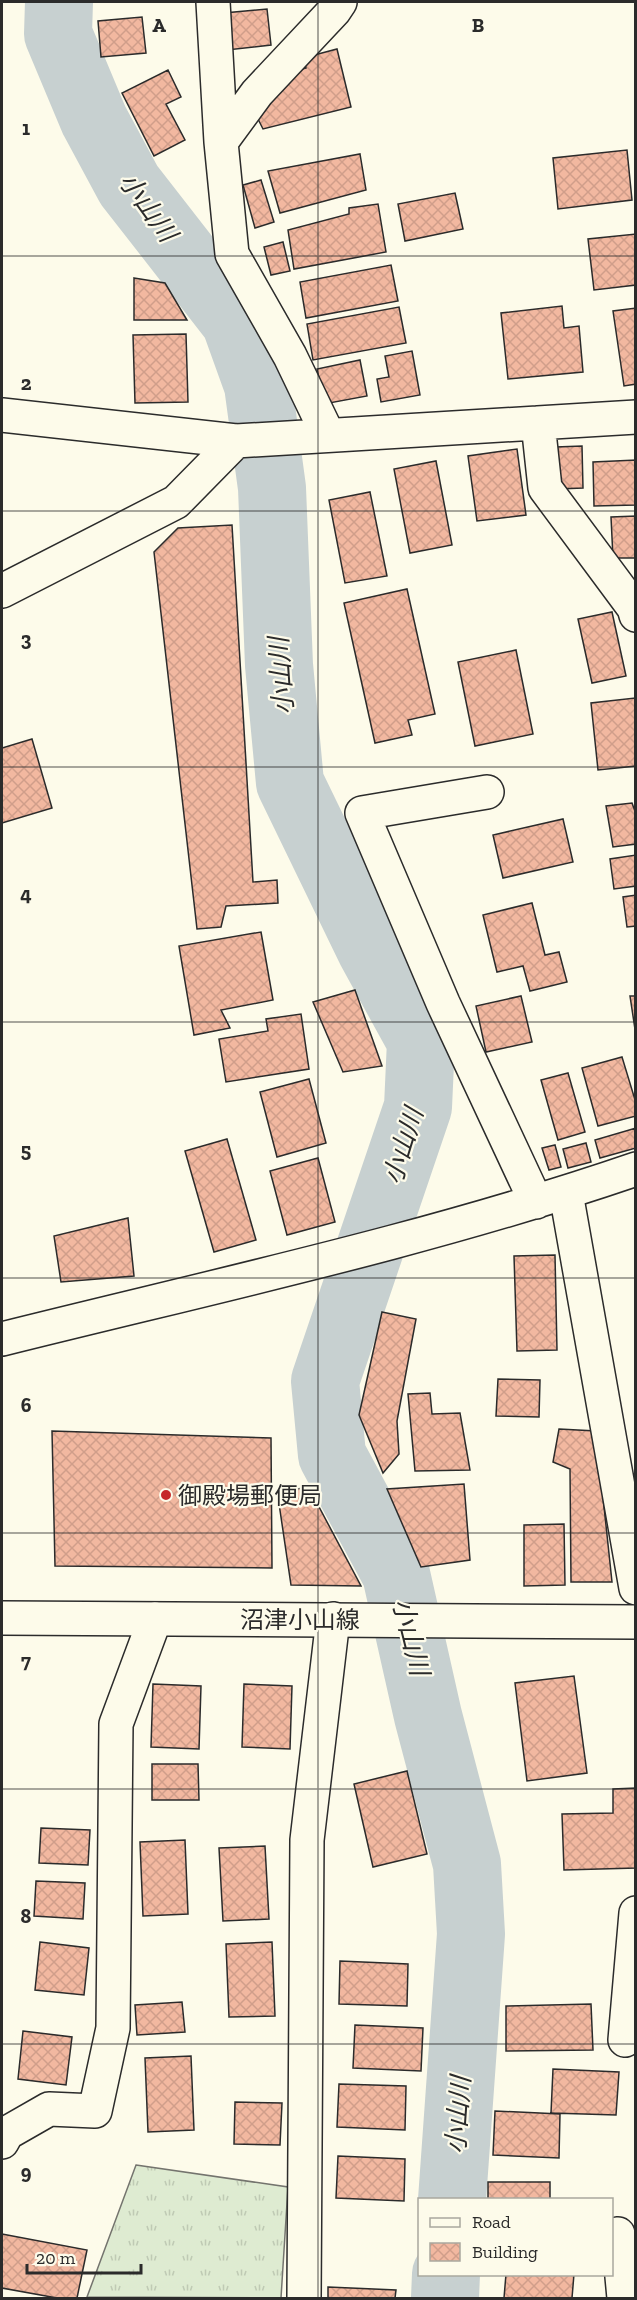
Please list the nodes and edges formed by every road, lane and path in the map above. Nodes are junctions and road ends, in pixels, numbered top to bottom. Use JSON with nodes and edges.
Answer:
{"nodes":[{"id":1,"x":213,"y":2,"type":"edge"},
{"id":2,"x":340,"y":2,"type":"edge"},
{"id":3,"x":221,"y":142,"type":"junction"},
{"id":4,"x":2,"y":415,"type":"edge"},
{"id":5,"x":636,"y":417,"type":"edge"},
{"id":6,"x":538,"y":423,"type":"junction"},
{"id":7,"x":319,"y":436,"type":"junction"},
{"id":8,"x":236,"y":441,"type":"junction"},
{"id":9,"x":2,"y":591,"type":"edge"},
{"id":10,"x":636,"y":615,"type":"edge"},
{"id":11,"x":487,"y":792,"type":"dead end"},
{"id":12,"x":636,"y":1169,"type":"edge"},
{"id":13,"x":551,"y":1197,"type":"junction"},
{"id":14,"x":2,"y":1339,"type":"edge"},
{"id":15,"x":636,"y":1588,"type":"edge"},
{"id":16,"x":2,"y":1618,"type":"edge"},
{"id":17,"x":155,"y":1619,"type":"junction"},
{"id":18,"x":333,"y":1619,"type":"junction"},
{"id":19,"x":636,"y":1622,"type":"edge"},
{"id":20,"x":636,"y":1913,"type":"edge"},
{"id":21,"x":625,"y":2040,"type":"dead end"},
{"id":22,"x":2,"y":2142,"type":"edge"},
{"id":23,"x":618,"y":2234,"type":"dead end"},
{"id":24,"x":304,"y":2298,"type":"edge"},
{"id":25,"x":624,"y":2298,"type":"edge"}],
"edges":[{"from":1,"to":3,"type":"street"},
{"from":2,"to":3,"type":"street"},
{"from":3,"to":7,"type":"street"},
{"from":4,"to":8,"type":"street"},
{"from":5,"to":6,"type":"street"},
{"from":6,"to":7,"type":"street"},
{"from":6,"to":10,"type":"street"},
{"from":7,"to":8,"type":"street"},
{"from":8,"to":9,"type":"street"},
{"from":11,"to":13,"type":"street"},
{"from":12,"to":13,"type":"street"},
{"from":13,"to":14,"type":"street"},
{"from":13,"to":15,"type":"street"},
{"from":16,"to":17,"type":"street","name":"沼津小山線"},
{"from":17,"to":18,"type":"street","name":"沼津小山線"},
{"from":17,"to":22,"type":"street"},
{"from":18,"to":19,"type":"street","name":"沼津小山線"},
{"from":18,"to":24,"type":"street"},
{"from":20,"to":21,"type":"street"},
{"from":23,"to":25,"type":"street"}]}
